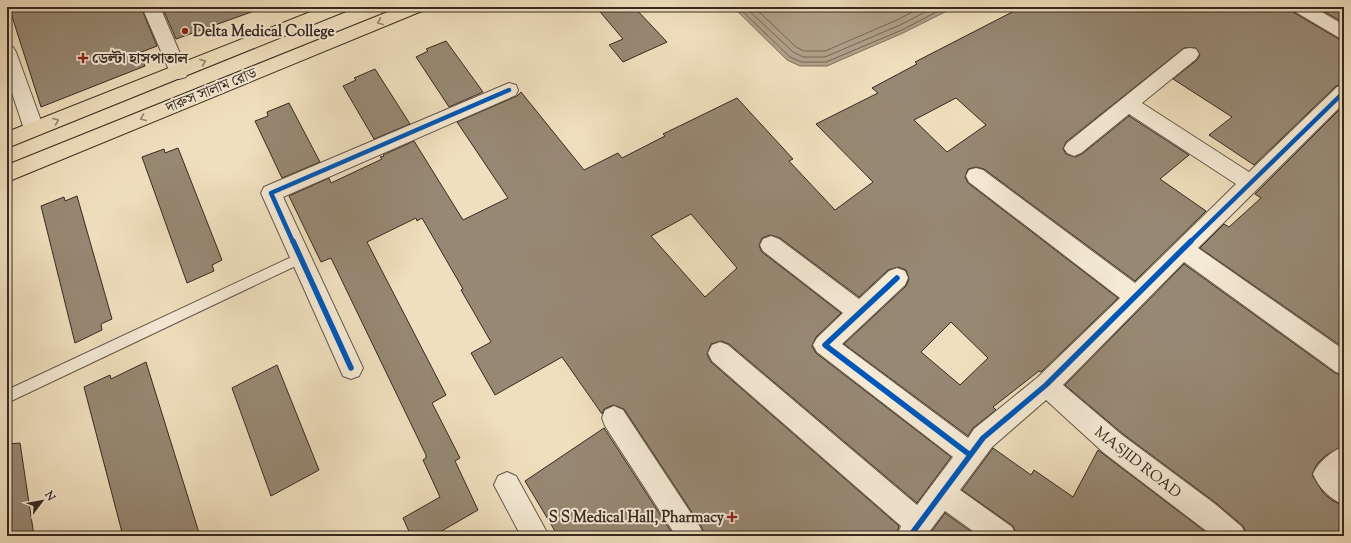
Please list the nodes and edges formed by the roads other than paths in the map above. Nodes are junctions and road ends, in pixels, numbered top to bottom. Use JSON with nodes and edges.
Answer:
{"nodes":[{"id":1,"x":151,"y":7,"type":"edge"},
{"id":2,"x":340,"y":7,"type":"edge"},
{"id":3,"x":416,"y":7,"type":"edge"},
{"id":4,"x":1300,"y":7,"type":"edge"},
{"id":5,"x":1344,"y":33,"type":"edge"},
{"id":6,"x":7,"y":52,"type":"edge"},
{"id":7,"x":1190,"y":54,"type":"dead end"},
{"id":8,"x":179,"y":72,"type":"junction"},
{"id":9,"x":509,"y":90,"type":"dead end"},
{"id":10,"x":1344,"y":92,"type":"edge"},
{"id":11,"x":1128,"y":104,"type":"junction"},
{"id":12,"x":34,"y":130,"type":"junction"},
{"id":13,"x":7,"y":140,"type":"edge"},
{"id":14,"x":1074,"y":148,"type":"dead end"},
{"id":15,"x":7,"y":174,"type":"edge"},
{"id":16,"x":976,"y":176,"type":"dead end"},
{"id":17,"x":1251,"y":183,"type":"junction"},
{"id":18,"x":772,"y":245,"type":"dead end"},
{"id":19,"x":1183,"y":249,"type":"junction"},
{"id":20,"x":300,"y":258,"type":"junction"},
{"id":21,"x":897,"y":278,"type":"dead end"},
{"id":22,"x":1136,"y":297,"type":"junction"},
{"id":23,"x":860,"y":313,"type":"junction"},
{"id":24,"x":720,"y":353,"type":"dead end"},
{"id":25,"x":1344,"y":364,"type":"edge"},
{"id":26,"x":351,"y":368,"type":"dead end"},
{"id":27,"x":1046,"y":385,"type":"junction"},
{"id":28,"x":7,"y":397,"type":"edge"},
{"id":29,"x":614,"y":418,"type":"dead end"},
{"id":30,"x":970,"y":455,"type":"junction"},
{"id":31,"x":1344,"y":459,"type":"edge"},
{"id":32,"x":507,"y":485,"type":"dead end"},
{"id":33,"x":1344,"y":492,"type":"edge"},
{"id":34,"x":942,"y":493,"type":"junction"},
{"id":35,"x":914,"y":530,"type":"edge"},
{"id":36,"x":536,"y":536,"type":"edge"},
{"id":37,"x":691,"y":536,"type":"edge"},
{"id":38,"x":1003,"y":536,"type":"edge"},
{"id":39,"x":1233,"y":536,"type":"edge"}],
"edges":[{"from":1,"to":8,"type":"street"},
{"from":8,"to":2,"type":"main road","name":"দারুস সালাম রোড","one_way":true},
{"from":3,"to":15,"type":"main road","name":"দারুস সালাম রোড","one_way":true},
{"from":4,"to":5,"type":"street"},
{"from":6,"to":12,"type":"street"},
{"from":7,"to":11,"type":"street"},
{"from":12,"to":8,"type":"main road","name":"দারুস সালাম রোড","one_way":true},
{"from":9,"to":20,"type":"street"},
{"from":10,"to":17,"type":"street"},
{"from":11,"to":14,"type":"street"},
{"from":11,"to":17,"type":"street"},
{"from":12,"to":13,"type":"main road","name":"দারুস সালাম রোড"},
{"from":16,"to":22,"type":"street"},
{"from":17,"to":19,"type":"street"},
{"from":18,"to":23,"type":"street"},
{"from":19,"to":22,"type":"street"},
{"from":19,"to":25,"type":"street"},
{"from":20,"to":26,"type":"street"},
{"from":20,"to":28,"type":"lane"},
{"from":21,"to":23,"type":"street"},
{"from":22,"to":27,"type":"street"},
{"from":23,"to":30,"type":"street"},
{"from":24,"to":35,"type":"street"},
{"from":27,"to":30,"type":"street"},
{"from":27,"to":39,"type":"street","name":"MASJID ROAD"},
{"from":29,"to":37,"type":"street"},
{"from":30,"to":34,"type":"street"},
{"from":31,"to":33,"type":"street"},
{"from":32,"to":36,"type":"street"},
{"from":34,"to":35,"type":"street"},
{"from":34,"to":38,"type":"street"}]}
